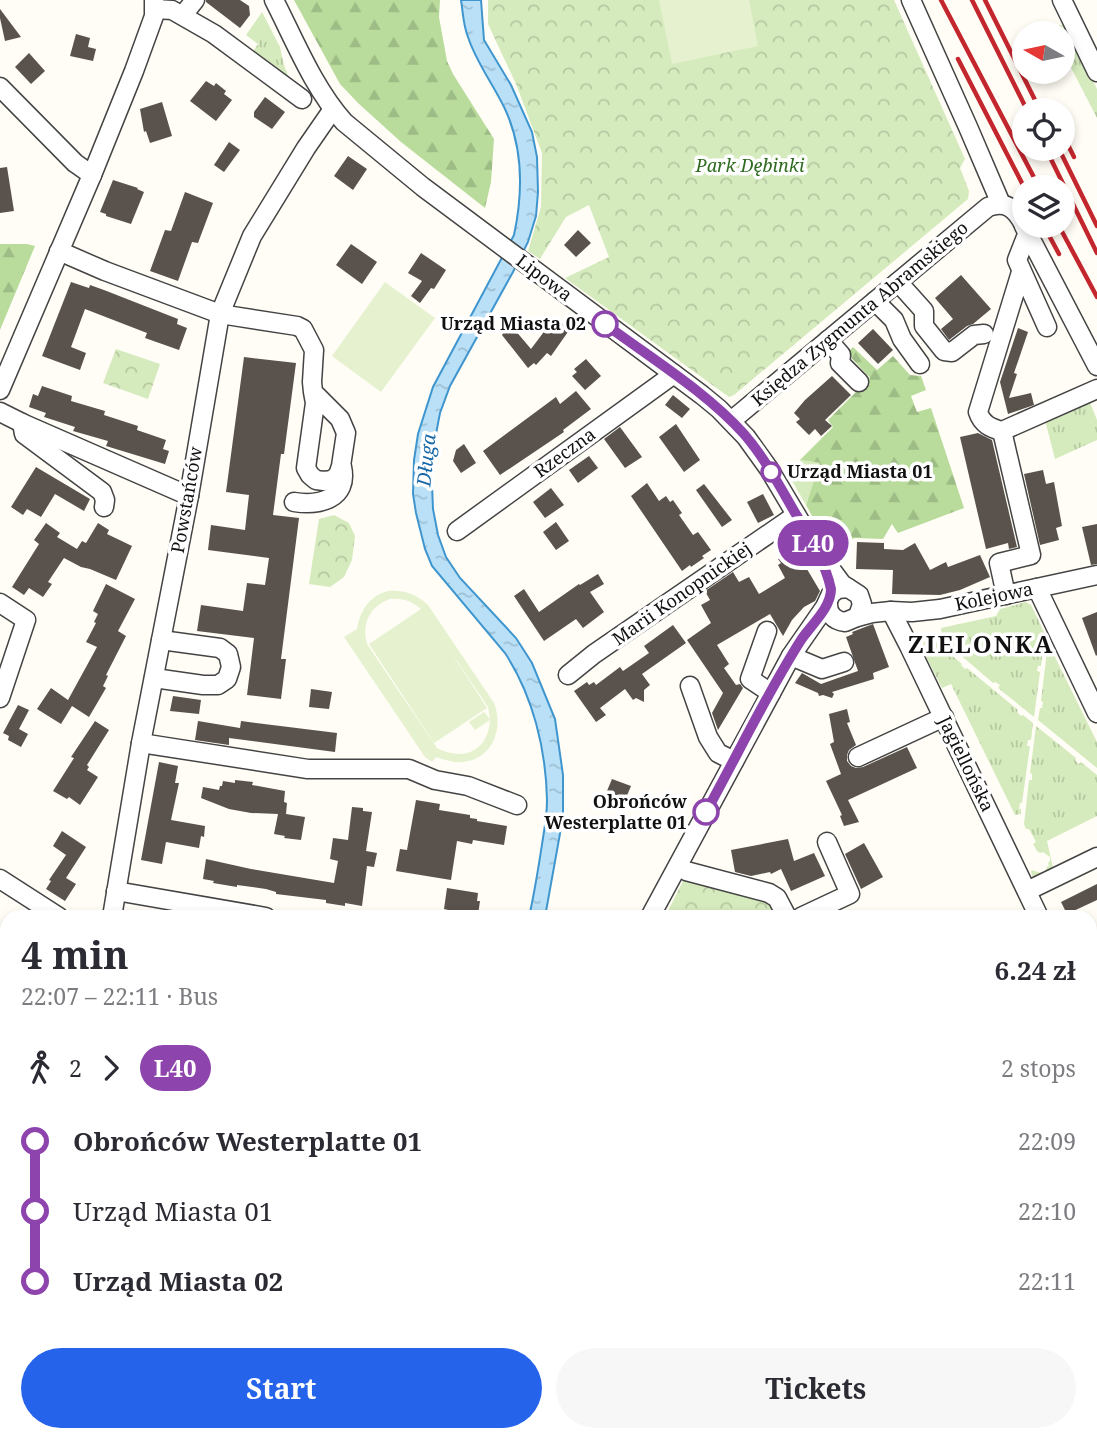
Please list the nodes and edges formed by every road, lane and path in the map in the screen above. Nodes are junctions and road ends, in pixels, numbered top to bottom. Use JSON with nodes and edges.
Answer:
{"nodes":[{"id":1,"x":195,"y":0,"type":"edge"},
{"id":2,"x":274,"y":0,"type":"edge"},
{"id":3,"x":911,"y":0,"type":"edge"},
{"id":4,"x":1062,"y":0,"type":"edge"},
{"id":5,"x":154,"y":4,"type":"edge"},
{"id":6,"x":183,"y":15,"type":"junction"},
{"id":7,"x":1097,"y":72,"type":"edge"},
{"id":8,"x":0,"y":87,"type":"edge"},
{"id":9,"x":302,"y":99,"type":"dead end"},
{"id":10,"x":333,"y":109,"type":"junction"},
{"id":11,"x":92,"y":175,"type":"junction"},
{"id":12,"x":995,"y":206,"type":"junction"},
{"id":13,"x":1012,"y":207,"type":"edge"},
{"id":14,"x":1022,"y":238,"type":"edge"},
{"id":15,"x":1031,"y":238,"type":"edge"},
{"id":16,"x":59,"y":251,"type":"junction"},
{"id":17,"x":1021,"y":272,"type":"junction"},
{"id":18,"x":898,"y":282,"type":"junction"},
{"id":19,"x":875,"y":301,"type":"junction"},
{"id":20,"x":220,"y":314,"type":"junction"},
{"id":21,"x":1047,"y":327,"type":"dead end"},
{"id":22,"x":984,"y":334,"type":"dead end"},
{"id":23,"x":828,"y":340,"type":"junction"},
{"id":24,"x":920,"y":364,"type":"dead end"},
{"id":25,"x":1097,"y":366,"type":"edge"},
{"id":26,"x":674,"y":374,"type":"junction"},
{"id":27,"x":859,"y":382,"type":"dead end"},
{"id":28,"x":1097,"y":389,"type":"edge"},
{"id":29,"x":0,"y":390,"type":"edge"},
{"id":30,"x":313,"y":392,"type":"junction"},
{"id":31,"x":0,"y":412,"type":"edge"},
{"id":32,"x":731,"y":421,"type":"junction"},
{"id":33,"x":22,"y":423,"type":"junction"},
{"id":34,"x":1002,"y":431,"type":"junction"},
{"id":35,"x":341,"y":466,"type":"junction"},
{"id":36,"x":189,"y":496,"type":"junction"},
{"id":37,"x":294,"y":502,"type":"dead end"},
{"id":38,"x":104,"y":507,"type":"dead end"},
{"id":39,"x":796,"y":515,"type":"junction"},
{"id":40,"x":457,"y":531,"type":"dead end"},
{"id":41,"x":1097,"y":575,"type":"edge"},
{"id":42,"x":1037,"y":588,"type":"junction"},
{"id":43,"x":1006,"y":595,"type":"junction"},
{"id":44,"x":0,"y":603,"type":"edge"},
{"id":45,"x":844,"y":604,"type":"junction"},
{"id":46,"x":891,"y":611,"type":"junction"},
{"id":47,"x":767,"y":631,"type":"dead end"},
{"id":48,"x":161,"y":640,"type":"junction"},
{"id":49,"x":792,"y":654,"type":"junction"},
{"id":50,"x":844,"y":662,"type":"dead end"},
{"id":51,"x":568,"y":675,"type":"dead end"},
{"id":52,"x":154,"y":678,"type":"junction"},
{"id":53,"x":690,"y":686,"type":"dead end"},
{"id":54,"x":771,"y":693,"type":"junction"},
{"id":55,"x":0,"y":698,"type":"edge"},
{"id":56,"x":1097,"y":713,"type":"edge"},
{"id":57,"x":944,"y":718,"type":"junction"},
{"id":58,"x":141,"y":743,"type":"junction"},
{"id":59,"x":858,"y":758,"type":"dead end"},
{"id":60,"x":734,"y":761,"type":"junction"},
{"id":61,"x":517,"y":805,"type":"dead end"},
{"id":62,"x":827,"y":842,"type":"dead end"},
{"id":63,"x":1097,"y":856,"type":"edge"},
{"id":64,"x":685,"y":871,"type":"dead end"},
{"id":65,"x":0,"y":879,"type":"edge"},
{"id":66,"x":116,"y":891,"type":"junction"},
{"id":67,"x":1027,"y":891,"type":"junction"},
{"id":68,"x":48,"y":910,"type":"edge"},
{"id":69,"x":112,"y":910,"type":"edge"},
{"id":70,"x":226,"y":910,"type":"edge"},
{"id":71,"x":653,"y":910,"type":"edge"},
{"id":72,"x":783,"y":910,"type":"edge"},
{"id":73,"x":816,"y":910,"type":"edge"},
{"id":74,"x":1036,"y":910,"type":"edge"}],
"edges":[{"from":1,"to":6,"type":"street"},
{"from":2,"to":10,"type":"street","name":"Lipowa"},
{"from":3,"to":12,"type":"street"},
{"from":4,"to":7,"type":"street"},
{"from":5,"to":6,"type":"street"},
{"from":5,"to":11,"type":"street"},
{"from":6,"to":9,"type":"street"},
{"from":8,"to":11,"type":"street"},
{"from":10,"to":20,"type":"street","name":"Powstańców"},
{"from":10,"to":26,"type":"street","name":"Lipowa"},
{"from":11,"to":16,"type":"street"},
{"from":12,"to":13,"type":"street"},
{"from":12,"to":18,"type":"street","name":"Księdza Zygmunta Abramskiego"},
{"from":14,"to":17,"type":"street"},
{"from":15,"to":25,"type":"street"},
{"from":16,"to":20,"type":"street"},
{"from":16,"to":29,"type":"street"},
{"from":17,"to":21,"type":"street"},
{"from":17,"to":34,"type":"street"},
{"from":18,"to":19,"type":"street","name":"Księdza Zygmunta Abramskiego"},
{"from":18,"to":22,"type":"street"},
{"from":19,"to":23,"type":"street","name":"Księdza Zygmunta Abramskiego"},
{"from":19,"to":24,"type":"street"},
{"from":20,"to":30,"type":"street"},
{"from":20,"to":36,"type":"street","name":"Powstańców"},
{"from":23,"to":27,"type":"street"},
{"from":23,"to":32,"type":"street","name":"Księdza Zygmunta Abramskiego"},
{"from":26,"to":32,"type":"street","name":"Lipowa"},
{"from":26,"to":40,"type":"street","name":"Rzeczna"},
{"from":28,"to":34,"type":"street"},
{"from":30,"to":35,"type":"street"},
{"from":30,"to":35,"type":"street"},
{"from":31,"to":33,"type":"street"},
{"from":32,"to":39,"type":"street","name":"Lipowa"},
{"from":33,"to":36,"type":"street"},
{"from":33,"to":38,"type":"street"},
{"from":34,"to":43,"type":"street"},
{"from":35,"to":37,"type":"street"},
{"from":36,"to":48,"type":"street","name":"Powstańców"},
{"from":39,"to":45,"type":"street","name":"Lipowa"},
{"from":39,"to":51,"type":"street","name":"Marii Konopnickiej"},
{"from":41,"to":42,"type":"street","name":"Kolejowa"},
{"from":42,"to":43,"type":"street","name":"Kolejowa"},
{"from":42,"to":56,"type":"street"},
{"from":43,"to":46,"type":"street","name":"Kolejowa"},
{"from":44,"to":55,"type":"street"},
{"from":45,"to":46,"type":"street","name":"Kolejowa"},
{"from":45,"to":49,"type":"street"},
{"from":46,"to":57,"type":"street","name":"Jagiellońska"},
{"from":47,"to":54,"type":"street"},
{"from":48,"to":52,"type":"street","name":"Powstańców"},
{"from":48,"to":52,"type":"street"},
{"from":49,"to":50,"type":"street"},
{"from":49,"to":54,"type":"street"},
{"from":52,"to":58,"type":"street","name":"Powstańców"},
{"from":53,"to":60,"type":"street"},
{"from":54,"to":60,"type":"street"},
{"from":57,"to":59,"type":"street"},
{"from":57,"to":67,"type":"street","name":"Jagiellońska"},
{"from":58,"to":61,"type":"street"},
{"from":58,"to":66,"type":"street","name":"Powstańców"},
{"from":60,"to":71,"type":"street"},
{"from":62,"to":73,"type":"street"},
{"from":63,"to":67,"type":"street"},
{"from":64,"to":72,"type":"street"},
{"from":65,"to":68,"type":"street"},
{"from":66,"to":69,"type":"street","name":"Powstańców"},
{"from":66,"to":70,"type":"street"},
{"from":67,"to":74,"type":"street","name":"Jagiellońska"}]}
